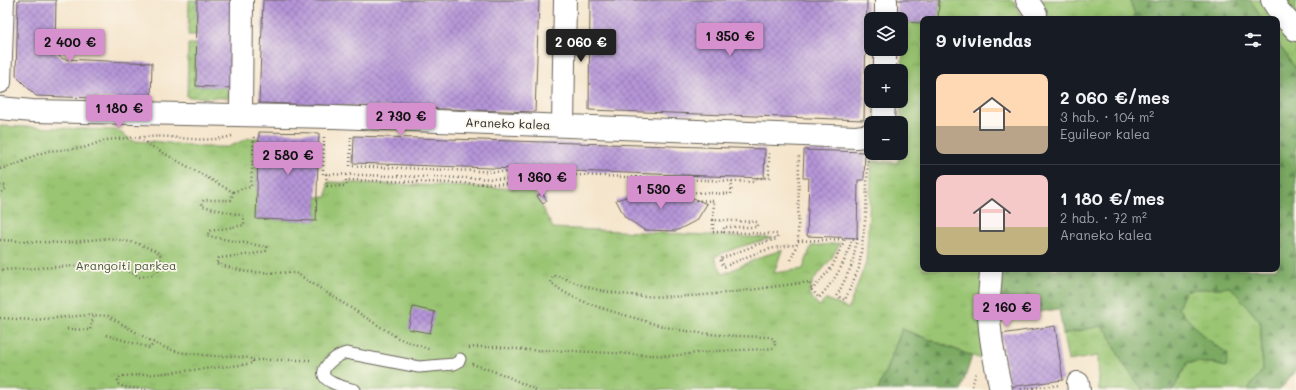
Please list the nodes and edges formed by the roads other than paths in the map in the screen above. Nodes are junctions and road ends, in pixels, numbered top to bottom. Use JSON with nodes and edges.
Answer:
{"nodes":[{"id":1,"x":3,"y":0,"type":"edge"},
{"id":2,"x":242,"y":0,"type":"edge"},
{"id":3,"x":565,"y":0,"type":"edge"},
{"id":4,"x":886,"y":0,"type":"edge"},
{"id":5,"x":1027,"y":0,"type":"edge"},
{"id":6,"x":1272,"y":0,"type":"edge"},
{"id":7,"x":886,"y":12,"type":"edge"},
{"id":8,"x":1036,"y":16,"type":"edge"},
{"id":9,"x":1296,"y":30,"type":"edge"},
{"id":10,"x":0,"y":82,"type":"edge"},
{"id":11,"x":0,"y":108,"type":"edge"},
{"id":12,"x":248,"y":122,"type":"junction"},
{"id":13,"x":563,"y":125,"type":"junction"},
{"id":14,"x":864,"y":140,"type":"edge"},
{"id":15,"x":991,"y":272,"type":"edge"},
{"id":16,"x":460,"y":359,"type":"road end"},
{"id":17,"x":355,"y":390,"type":"edge"},
{"id":18,"x":1001,"y":390,"type":"edge"}],
"edges":[{"from":1,"to":10,"type":"street"},
{"from":2,"to":12,"type":"street"},
{"from":3,"to":13,"type":"street"},
{"from":4,"to":7,"type":"street"},
{"from":5,"to":8,"type":"street"},
{"from":6,"to":9,"type":"street"},
{"from":11,"to":12,"type":"street","name":"Araneko kalea"},
{"from":12,"to":13,"type":"street","name":"Araneko kalea"},
{"from":13,"to":14,"type":"street","name":"Araneko kalea"},
{"from":15,"to":18,"type":"street"},
{"from":16,"to":17,"type":"lane"}]}
